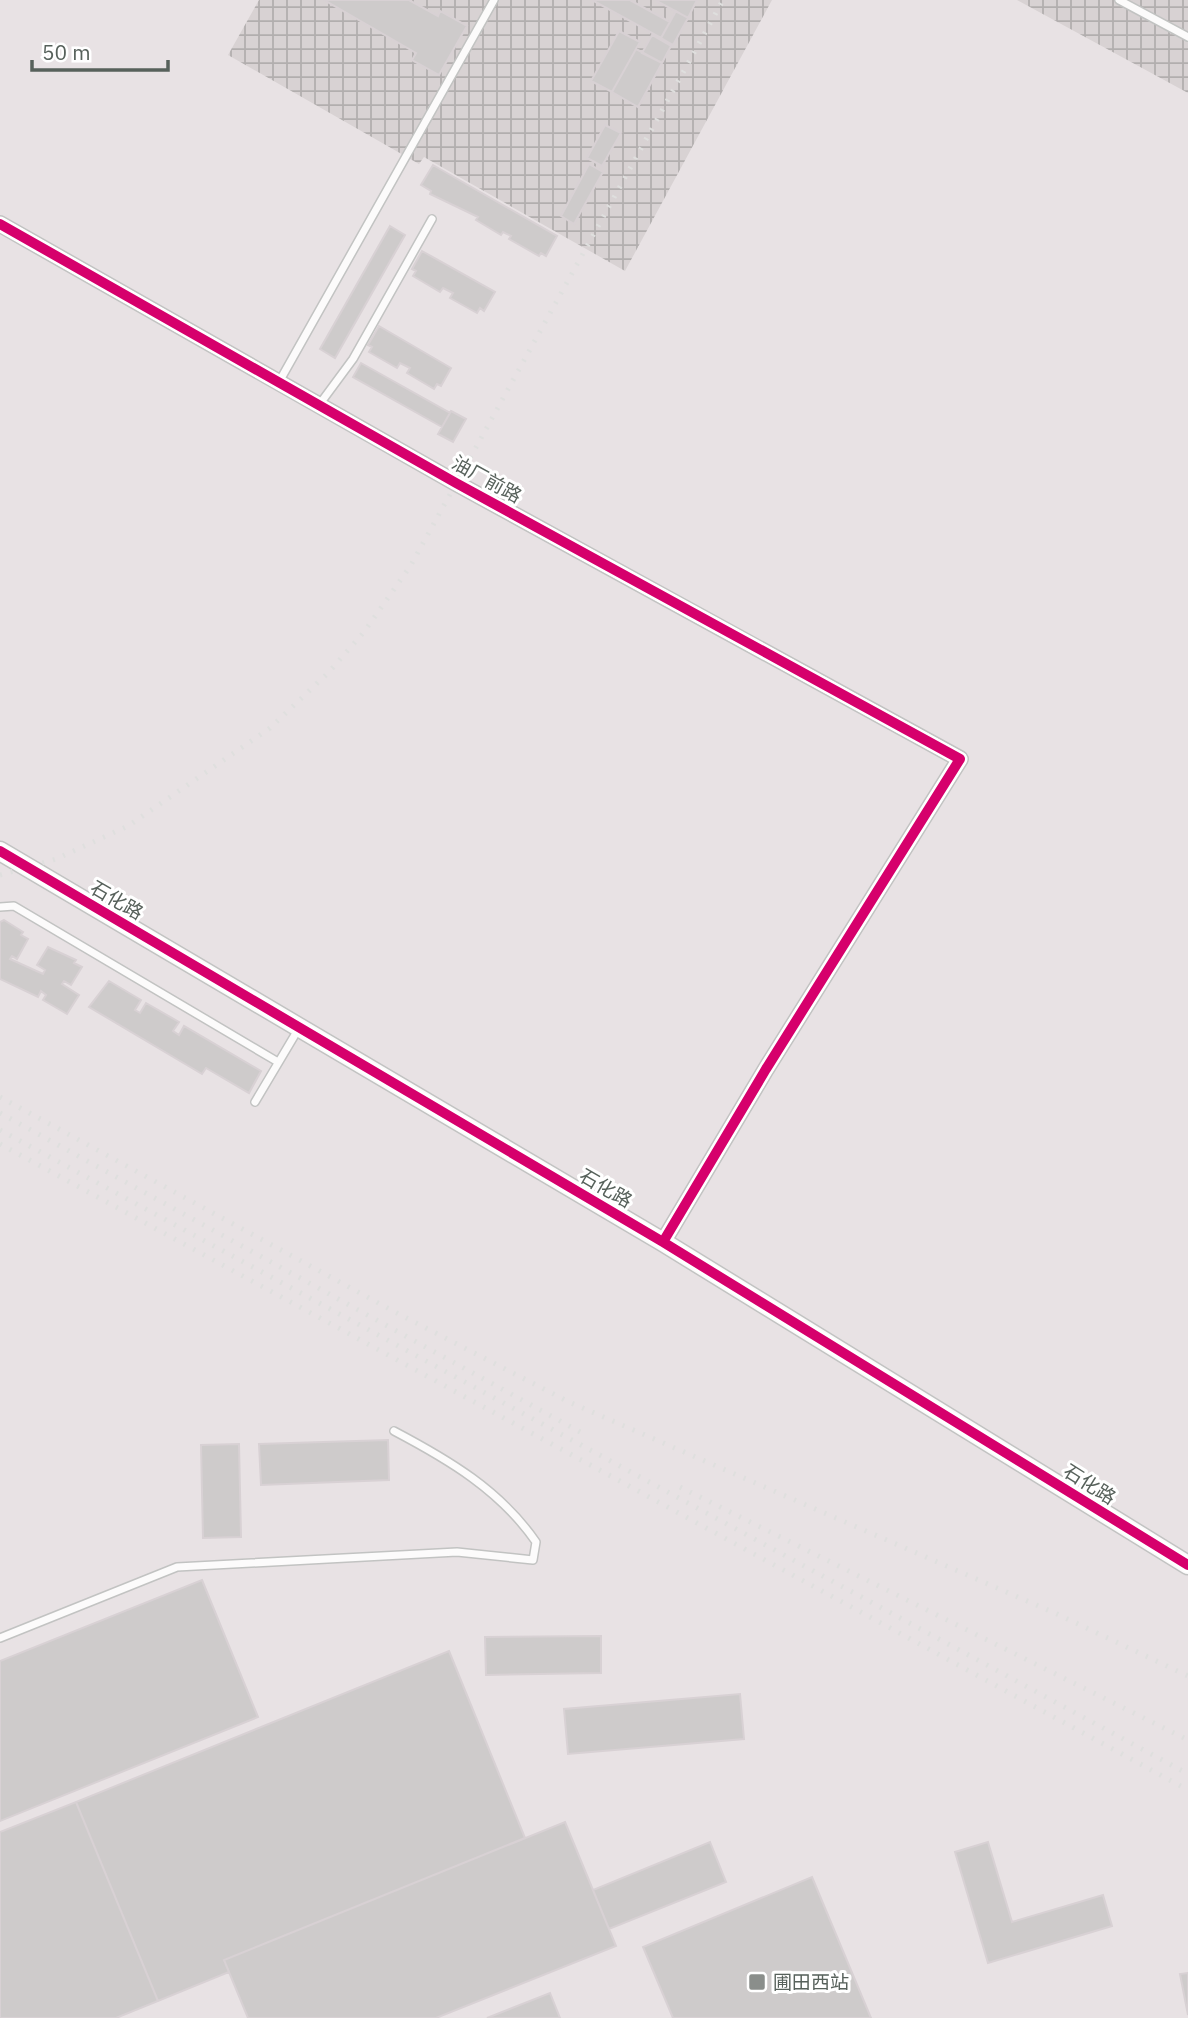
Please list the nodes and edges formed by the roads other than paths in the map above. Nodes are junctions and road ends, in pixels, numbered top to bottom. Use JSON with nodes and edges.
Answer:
{"nodes":[{"id":1,"x":494,"y":0,"type":"edge"},
{"id":2,"x":1119,"y":0,"type":"edge"},
{"id":3,"x":1188,"y":37,"type":"edge"},
{"id":4,"x":432,"y":219,"type":"dead end"},
{"id":5,"x":0,"y":224,"type":"edge"},
{"id":6,"x":279,"y":382,"type":"junction"},
{"id":7,"x":319,"y":405,"type":"junction"},
{"id":8,"x":0,"y":851,"type":"edge"},
{"id":9,"x":0,"y":906,"type":"edge"},
{"id":10,"x":299,"y":1027,"type":"junction"},
{"id":11,"x":278,"y":1062,"type":"junction"},
{"id":12,"x":255,"y":1102,"type":"dead end"},
{"id":13,"x":663,"y":1242,"type":"junction"},
{"id":14,"x":394,"y":1431,"type":"dead end"},
{"id":15,"x":1188,"y":1565,"type":"edge"},
{"id":16,"x":0,"y":1638,"type":"edge"}],
"edges":[{"from":1,"to":6,"type":"lane"},
{"from":2,"to":3,"type":"lane"},
{"from":4,"to":7,"type":"lane"},
{"from":5,"to":6,"type":"street","name":"油厂前路"},
{"from":6,"to":7,"type":"street","name":"油厂前路"},
{"from":7,"to":13,"type":"street","name":"油厂前路"},
{"from":8,"to":10,"type":"street","name":"石化路"},
{"from":9,"to":11,"type":"lane"},
{"from":10,"to":11,"type":"lane"},
{"from":10,"to":13,"type":"street","name":"石化路"},
{"from":11,"to":12,"type":"lane"},
{"from":13,"to":15,"type":"street","name":"石化路"},
{"from":14,"to":16,"type":"lane"}]}
